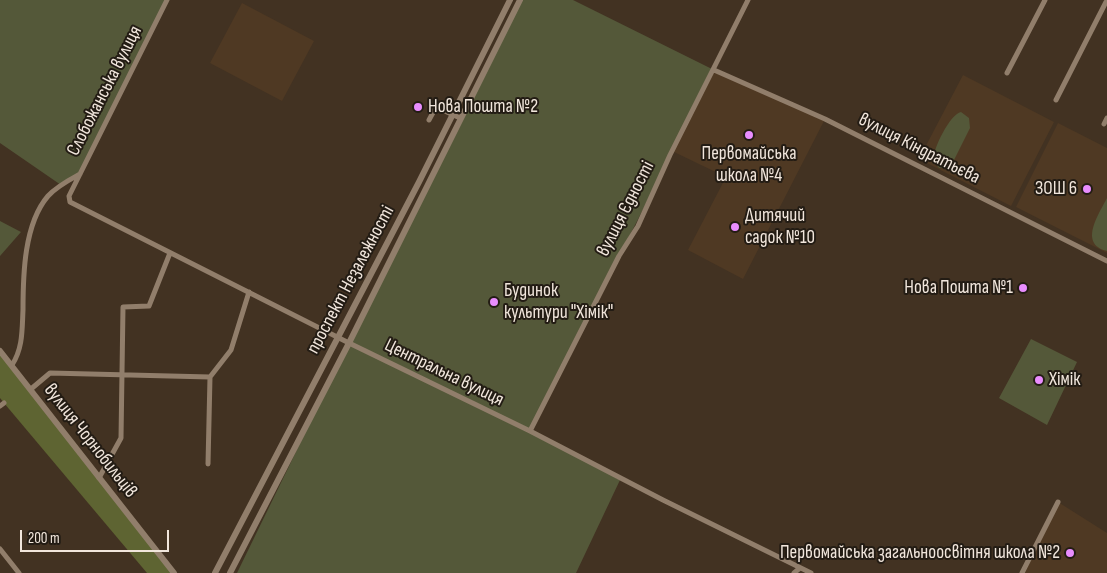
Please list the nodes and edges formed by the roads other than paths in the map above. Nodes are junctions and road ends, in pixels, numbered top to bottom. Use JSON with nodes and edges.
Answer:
{"nodes":[{"id":1,"x":167,"y":0,"type":"edge"},
{"id":2,"x":510,"y":0,"type":"edge"},
{"id":3,"x":520,"y":0,"type":"edge"},
{"id":4,"x":748,"y":0,"type":"edge"},
{"id":5,"x":1045,"y":0,"type":"edge"},
{"id":6,"x":1105,"y":2,"type":"edge"},
{"id":7,"x":714,"y":70,"type":"junction"},
{"id":8,"x":1007,"y":73,"type":"dead end"},
{"id":9,"x":1056,"y":100,"type":"dead end"},
{"id":10,"x":453,"y":114,"type":"junction"},
{"id":11,"x":460,"y":118,"type":"junction"},
{"id":12,"x":1107,"y":118,"type":"edge"},
{"id":13,"x":430,"y":120,"type":"dead end"},
{"id":14,"x":1104,"y":124,"type":"dead end"},
{"id":15,"x":80,"y":174,"type":"junction"},
{"id":16,"x":69,"y":196,"type":"joint"},
{"id":17,"x":170,"y":253,"type":"junction"},
{"id":18,"x":1107,"y":261,"type":"edge"},
{"id":19,"x":249,"y":292,"type":"junction"},
{"id":20,"x":337,"y":337,"type":"junction"},
{"id":21,"x":349,"y":343,"type":"junction"},
{"id":22,"x":0,"y":351,"type":"edge"},
{"id":23,"x":12,"y":365,"type":"junction"},
{"id":24,"x":122,"y":374,"type":"junction"},
{"id":25,"x":210,"y":377,"type":"junction"},
{"id":26,"x":31,"y":389,"type":"junction"},
{"id":27,"x":530,"y":431,"type":"junction"},
{"id":28,"x":208,"y":464,"type":"dead end"},
{"id":29,"x":99,"y":478,"type":"junction"},
{"id":30,"x":1058,"y":502,"type":"dead end"},
{"id":31,"x":0,"y":549,"type":"edge"},
{"id":32,"x":800,"y":568,"type":"junction"},
{"id":33,"x":19,"y":573,"type":"edge"},
{"id":34,"x":174,"y":573,"type":"edge"},
{"id":35,"x":215,"y":573,"type":"edge"},
{"id":36,"x":230,"y":573,"type":"edge"},
{"id":37,"x":794,"y":573,"type":"edge"},
{"id":38,"x":811,"y":573,"type":"edge"},
{"id":39,"x":1022,"y":573,"type":"edge"}],
"edges":[{"from":1,"to":15,"type":"street","name":"Слобожанська вулиця"},
{"from":2,"to":10,"type":"street","name":"проспект Незалежності"},
{"from":3,"to":11,"type":"street","name":"проспект Незалежності"},
{"from":4,"to":7,"type":"street","name":"вулиця Єдності"},
{"from":5,"to":8,"type":"street"},
{"from":6,"to":9,"type":"street"},
{"from":7,"to":18,"type":"street","name":"вулиця Кіндратьєва"},
{"from":7,"to":27,"type":"street","name":"вулиця Єдності"},
{"from":10,"to":11,"type":"street"},
{"from":10,"to":13,"type":"street"},
{"from":10,"to":20,"type":"street","name":"проспект Незалежності"},
{"from":11,"to":21,"type":"street","name":"проспект Незалежності"},
{"from":12,"to":14,"type":"street"},
{"from":15,"to":16,"type":"street","name":"Слобожанська вулиця"},
{"from":15,"to":23,"type":"street"},
{"from":16,"to":17,"type":"street","name":"Центральна вулиця"},
{"from":17,"to":19,"type":"street","name":"Центральна вулиця"},
{"from":17,"to":24,"type":"street"},
{"from":19,"to":20,"type":"street","name":"Центральна вулиця"},
{"from":19,"to":25,"type":"street"},
{"from":20,"to":21,"type":"street","name":"Центральна вулиця"},
{"from":20,"to":35,"type":"street","name":"проспект Незалежності"},
{"from":21,"to":27,"type":"street","name":"Центральна вулиця"},
{"from":21,"to":36,"type":"street","name":"проспект Незалежності"},
{"from":22,"to":23,"type":"street","name":"вулиця Чорнобильців"},
{"from":23,"to":26,"type":"street","name":"вулиця Чорнобильців"},
{"from":24,"to":25,"type":"street"},
{"from":24,"to":26,"type":"street"},
{"from":24,"to":29,"type":"street"},
{"from":25,"to":28,"type":"street"},
{"from":26,"to":29,"type":"street","name":"вулиця Чорнобильців"},
{"from":27,"to":32,"type":"street","name":"Центральна вулиця"},
{"from":29,"to":34,"type":"street","name":"вулиця Чорнобильців"},
{"from":30,"to":39,"type":"street"},
{"from":31,"to":33,"type":"street"},
{"from":32,"to":37,"type":"street"},
{"from":32,"to":38,"type":"street","name":"Центральна вулиця"}]}
